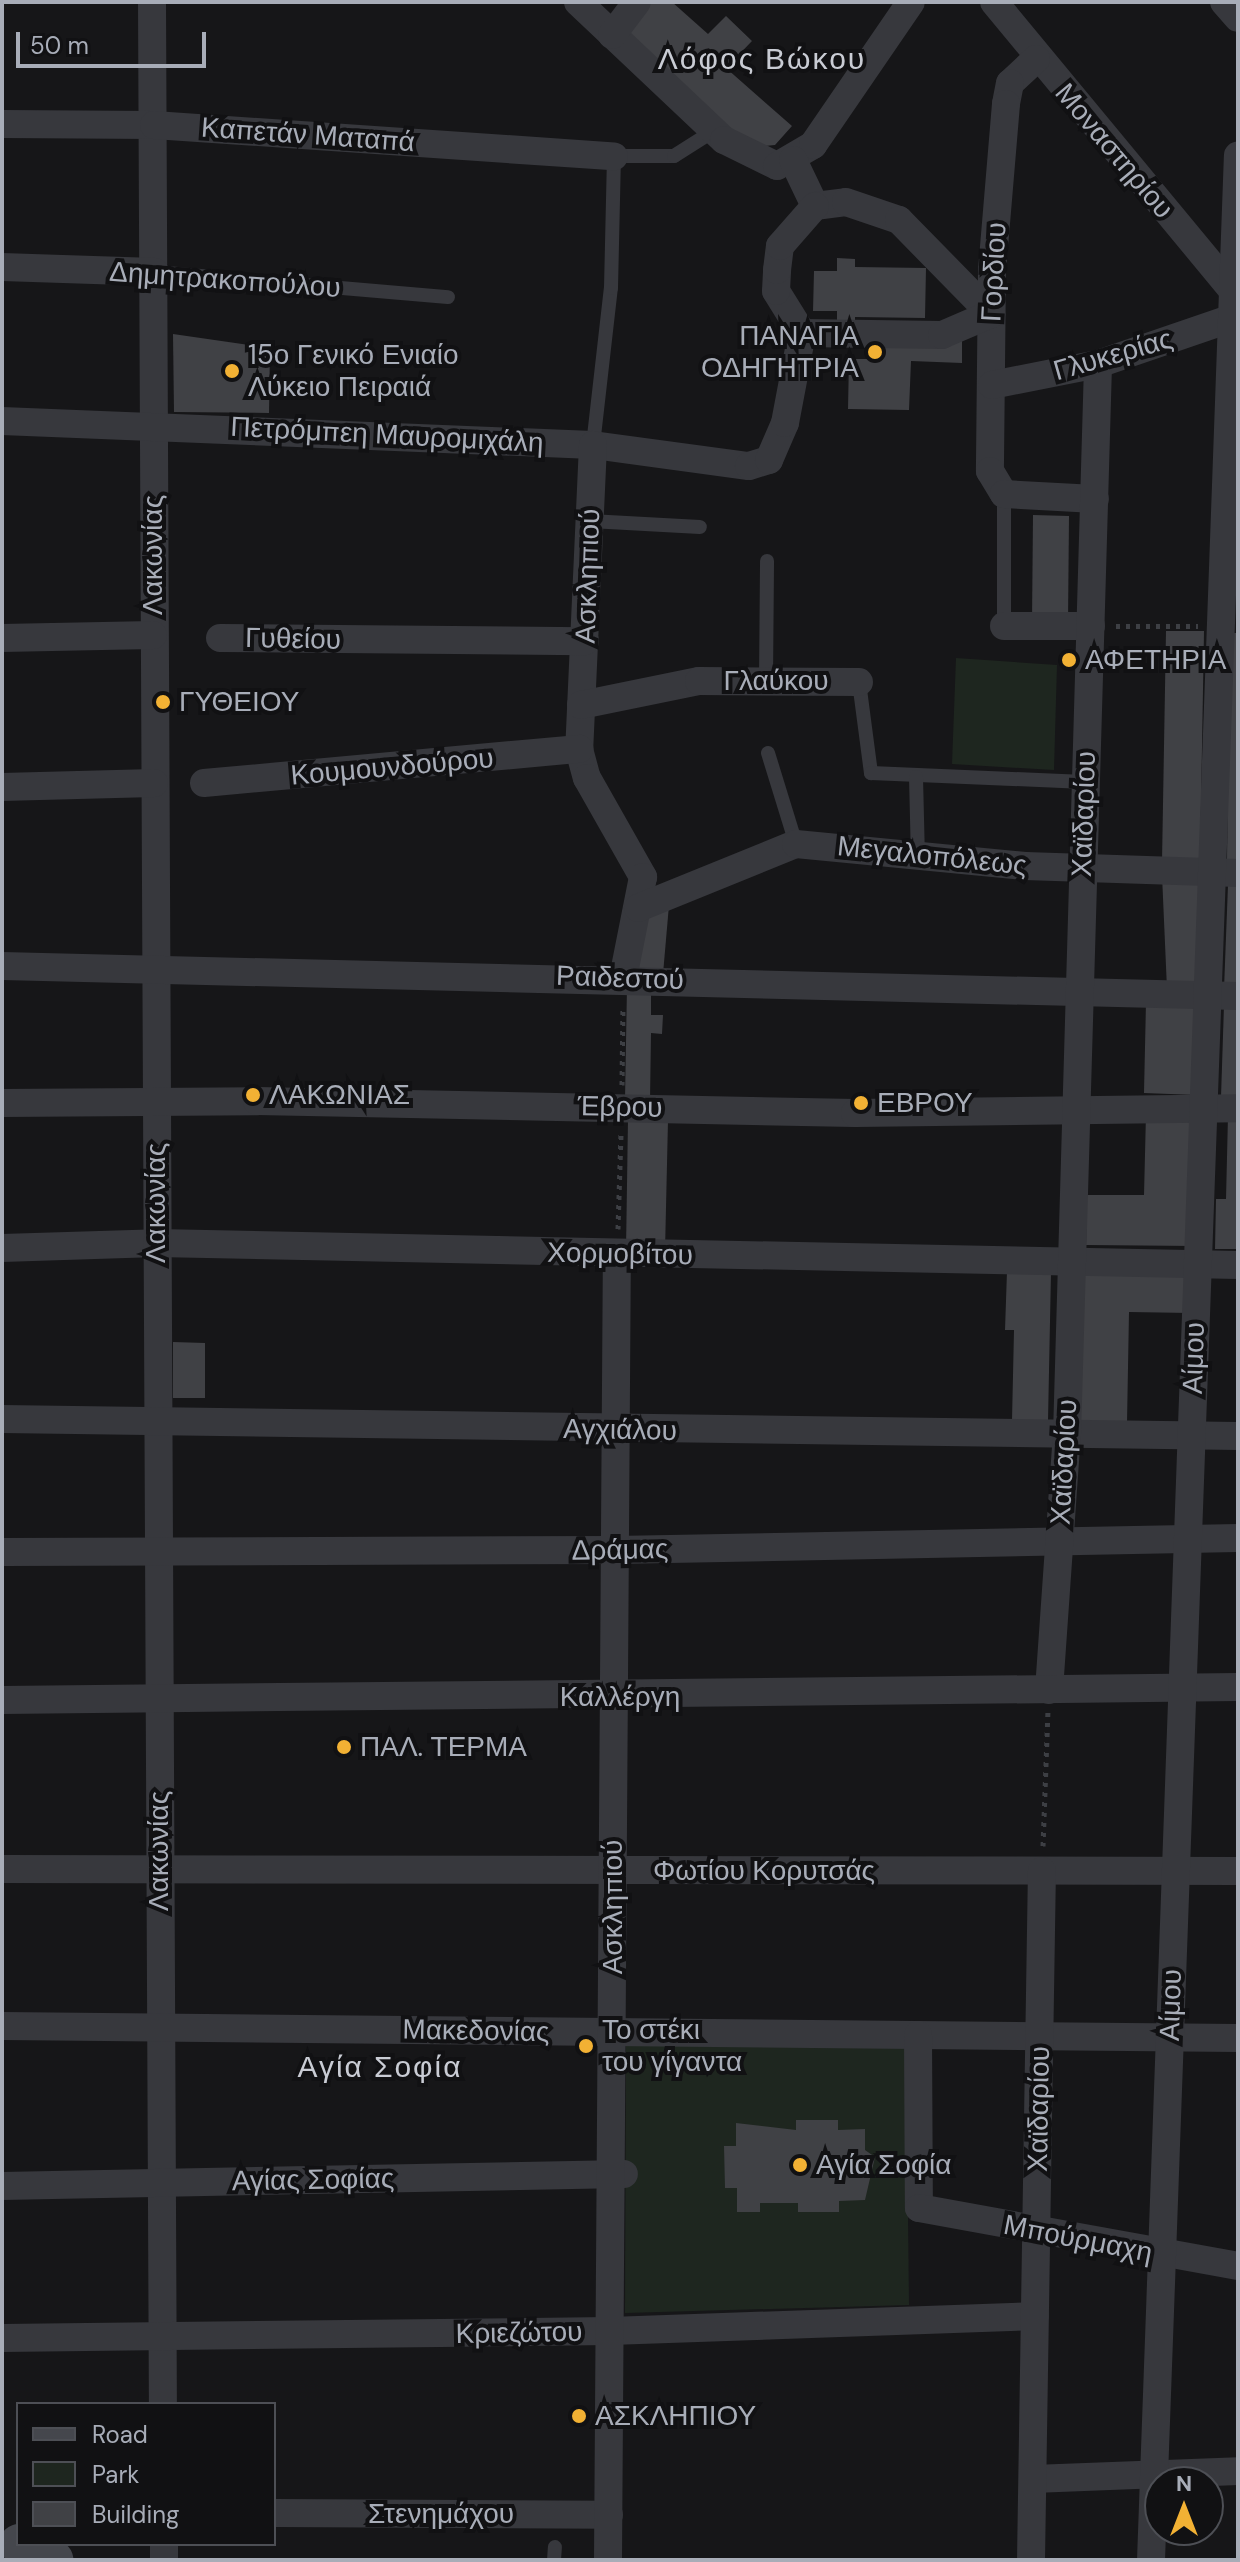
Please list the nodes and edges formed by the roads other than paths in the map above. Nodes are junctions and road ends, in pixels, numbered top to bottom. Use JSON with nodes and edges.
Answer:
{"nodes":[{"id":1,"x":152,"y":2,"type":"edge"},
{"id":2,"x":578,"y":2,"type":"edge"},
{"id":3,"x":637,"y":2,"type":"edge"},
{"id":4,"x":911,"y":2,"type":"edge"},
{"id":5,"x":1224,"y":2,"type":"edge"},
{"id":6,"x":1005,"y":6,"type":"edge"},
{"id":7,"x":1238,"y":18,"type":"edge"},
{"id":8,"x":612,"y":35,"type":"junction"},
{"id":9,"x":1036,"y":59,"type":"junction"},
{"id":10,"x":2,"y":124,"type":"edge"},
{"id":11,"x":154,"y":125,"type":"junction"},
{"id":12,"x":715,"y":130,"type":"junction"},
{"id":13,"x":614,"y":156,"type":"junction"},
{"id":14,"x":1238,"y":156,"type":"edge"},
{"id":15,"x":793,"y":160,"type":"junction"},
{"id":16,"x":815,"y":206,"type":"junction"},
{"id":17,"x":2,"y":267,"type":"edge"},
{"id":18,"x":155,"y":272,"type":"junction"},
{"id":19,"x":448,"y":297,"type":"dead end"},
{"id":20,"x":1234,"y":302,"type":"edge"},
{"id":21,"x":991,"y":314,"type":"junction"},
{"id":22,"x":802,"y":333,"type":"junction"},
{"id":23,"x":1098,"y":364,"type":"junction"},
{"id":24,"x":992,"y":385,"type":"junction"},
{"id":25,"x":2,"y":421,"type":"edge"},
{"id":26,"x":154,"y":424,"type":"junction"},
{"id":27,"x":593,"y":445,"type":"junction"},
{"id":28,"x":1004,"y":494,"type":"junction"},
{"id":29,"x":1095,"y":499,"type":"junction"},
{"id":30,"x":590,"y":521,"type":"junction"},
{"id":31,"x":700,"y":527,"type":"dead end"},
{"id":32,"x":767,"y":561,"type":"dead end"},
{"id":33,"x":1004,"y":626,"type":"joint"},
{"id":34,"x":1091,"y":626,"type":"junction"},
{"id":35,"x":153,"y":635,"type":"junction"},
{"id":36,"x":2,"y":638,"type":"edge"},
{"id":37,"x":220,"y":638,"type":"dead end"},
{"id":38,"x":585,"y":641,"type":"junction"},
{"id":39,"x":766,"y":680,"type":"junction"},
{"id":40,"x":859,"y":682,"type":"joint"},
{"id":41,"x":581,"y":705,"type":"junction"},
{"id":42,"x":579,"y":749,"type":"junction"},
{"id":43,"x":768,"y":753,"type":"dead end"},
{"id":44,"x":916,"y":777,"type":"junction"},
{"id":45,"x":1085,"y":782,"type":"junction"},
{"id":46,"x":154,"y":783,"type":"junction"},
{"id":47,"x":204,"y":783,"type":"dead end"},
{"id":48,"x":2,"y":787,"type":"edge"},
{"id":49,"x":796,"y":844,"type":"junction"},
{"id":50,"x":918,"y":858,"type":"junction"},
{"id":51,"x":1082,"y":868,"type":"junction"},
{"id":52,"x":1225,"y":873,"type":"edge"},
{"id":53,"x":638,"y":908,"type":"junction"},
{"id":54,"x":2,"y":966,"type":"edge"},
{"id":55,"x":154,"y":967,"type":"junction"},
{"id":56,"x":623,"y":978,"type":"junction"},
{"id":57,"x":1079,"y":992,"type":"junction"},
{"id":58,"x":1207,"y":995,"type":"junction"},
{"id":59,"x":1238,"y":996,"type":"edge"},
{"id":60,"x":155,"y":1101,"type":"junction"},
{"id":61,"x":2,"y":1103,"type":"edge"},
{"id":62,"x":1076,"y":1106,"type":"junction"},
{"id":63,"x":1203,"y":1108,"type":"junction"},
{"id":64,"x":1238,"y":1108,"type":"edge"},
{"id":65,"x":157,"y":1243,"type":"junction"},
{"id":66,"x":2,"y":1248,"type":"edge"},
{"id":67,"x":617,"y":1254,"type":"junction"},
{"id":68,"x":1198,"y":1265,"type":"junction"},
{"id":69,"x":1238,"y":1265,"type":"edge"},
{"id":70,"x":1072,"y":1266,"type":"junction"},
{"id":71,"x":2,"y":1419,"type":"edge"},
{"id":72,"x":157,"y":1421,"type":"junction"},
{"id":73,"x":616,"y":1430,"type":"junction"},
{"id":74,"x":1067,"y":1435,"type":"junction"},
{"id":75,"x":1191,"y":1435,"type":"junction"},
{"id":76,"x":1238,"y":1436,"type":"edge"},
{"id":77,"x":1238,"y":1538,"type":"edge"},
{"id":78,"x":1188,"y":1539,"type":"junction"},
{"id":79,"x":1059,"y":1541,"type":"junction"},
{"id":80,"x":615,"y":1550,"type":"junction"},
{"id":81,"x":156,"y":1551,"type":"junction"},
{"id":82,"x":2,"y":1552,"type":"edge"},
{"id":83,"x":1238,"y":1687,"type":"edge"},
{"id":84,"x":1182,"y":1688,"type":"junction"},
{"id":85,"x":1049,"y":1690,"type":"junction"},
{"id":86,"x":156,"y":1695,"type":"junction"},
{"id":87,"x":614,"y":1698,"type":"junction"},
{"id":88,"x":2,"y":1700,"type":"edge"},
{"id":89,"x":2,"y":1869,"type":"edge"},
{"id":90,"x":159,"y":1870,"type":"junction"},
{"id":91,"x":612,"y":1870,"type":"junction"},
{"id":92,"x":1042,"y":1871,"type":"junction"},
{"id":93,"x":1176,"y":1871,"type":"junction"},
{"id":94,"x":1238,"y":1871,"type":"edge"},
{"id":95,"x":2,"y":2026,"type":"edge"},
{"id":96,"x":159,"y":2027,"type":"junction"},
{"id":97,"x":613,"y":2032,"type":"junction"},
{"id":98,"x":918,"y":2035,"type":"junction"},
{"id":99,"x":1040,"y":2037,"type":"junction"},
{"id":100,"x":1170,"y":2038,"type":"junction"},
{"id":101,"x":1238,"y":2038,"type":"edge"},
{"id":102,"x":618,"y":2174,"type":"junction"},
{"id":103,"x":161,"y":2183,"type":"junction"},
{"id":104,"x":2,"y":2186,"type":"edge"},
{"id":105,"x":1037,"y":2232,"type":"junction"},
{"id":106,"x":1162,"y":2255,"type":"junction"},
{"id":107,"x":1238,"y":2266,"type":"edge"},
{"id":108,"x":1035,"y":2316,"type":"junction"},
{"id":109,"x":610,"y":2331,"type":"junction"},
{"id":110,"x":2,"y":2338,"type":"edge"},
{"id":111,"x":162,"y":2338,"type":"junction"},
{"id":112,"x":163,"y":2402,"type":"edge"},
{"id":113,"x":1154,"y":2466,"type":"edge"},
{"id":114,"x":1144,"y":2476,"type":"edge"},
{"id":115,"x":1033,"y":2479,"type":"junction"},
{"id":116,"x":276,"y":2513,"type":"edge"},
{"id":117,"x":609,"y":2515,"type":"junction"},
{"id":118,"x":23,"y":2546,"type":"edge"},
{"id":119,"x":53,"y":2560,"type":"edge"},
{"id":120,"x":608,"y":2560,"type":"edge"},
{"id":121,"x":1031,"y":2560,"type":"edge"}],
"edges":[{"from":1,"to":11,"type":"street","name":"Λακωνίας"},
{"from":2,"to":8,"type":"street"},
{"from":3,"to":8,"type":"street"},
{"from":4,"to":15,"type":"street"},
{"from":5,"to":7,"type":"street"},
{"from":6,"to":9,"type":"street","name":"Μοναστηρίου"},
{"from":8,"to":12,"type":"street"},
{"from":9,"to":20,"type":"street","name":"Μοναστηρίου"},
{"from":9,"to":21,"type":"street","name":"Γορδίου"},
{"from":10,"to":11,"type":"street","name":"Καπετάν Ματαπά"},
{"from":11,"to":13,"type":"street","name":"Καπετάν Ματαπά"},
{"from":11,"to":18,"type":"street","name":"Λακωνίας"},
{"from":12,"to":13,"type":"lane"},
{"from":12,"to":15,"type":"street"},
{"from":13,"to":27,"type":"lane","name":"Ασκληπιού"},
{"from":14,"to":20,"type":"street","name":"Αίμου"},
{"from":15,"to":16,"type":"street"},
{"from":16,"to":21,"type":"street"},
{"from":16,"to":22,"type":"street"},
{"from":17,"to":18,"type":"street","name":"Δημητρακοπούλου"},
{"from":18,"to":19,"type":"lane","name":"Δημητρακοπούλου"},
{"from":18,"to":26,"type":"street","name":"Λακωνίας"},
{"from":20,"to":23,"type":"street","name":"Γλυκερίας"},
{"from":20,"to":52,"type":"street","name":"Αίμου"},
{"from":21,"to":22,"type":"street"},
{"from":21,"to":24,"type":"street","name":"Γορδίου"},
{"from":22,"to":27,"type":"street","name":"Πετρόμπεη Μαυρομιχάλη"},
{"from":23,"to":24,"type":"street","name":"Γλυκερίας"},
{"from":23,"to":29,"type":"street","name":"Χαϊδαρίου"},
{"from":24,"to":28,"type":"street","name":"Γορδίου"},
{"from":25,"to":26,"type":"street","name":"Πετρόμπεη Μαυρομιχάλη"},
{"from":26,"to":27,"type":"street","name":"Πετρόμπεη Μαυρομιχάλη"},
{"from":26,"to":35,"type":"street","name":"Λακωνίας"},
{"from":27,"to":30,"type":"street","name":"Ασκληπιού"},
{"from":28,"to":29,"type":"street"},
{"from":28,"to":33,"type":"lane","name":"Γορδίου"},
{"from":29,"to":34,"type":"street","name":"Χαϊδαρίου"},
{"from":30,"to":31,"type":"lane"},
{"from":30,"to":38,"type":"street","name":"Ασκληπιού"},
{"from":32,"to":39,"type":"lane"},
{"from":33,"to":34,"type":"street"},
{"from":34,"to":45,"type":"street","name":"Χαϊδαρίου"},
{"from":35,"to":36,"type":"street"},
{"from":35,"to":46,"type":"street","name":"Λακωνίας"},
{"from":37,"to":38,"type":"street","name":"Γυθείου"},
{"from":38,"to":41,"type":"street","name":"Ασκληπιού"},
{"from":39,"to":40,"type":"street","name":"Γλαύκου"},
{"from":39,"to":41,"type":"street","name":"Γλαύκου"},
{"from":40,"to":44,"type":"lane","name":"Γλαύκου"},
{"from":41,"to":42,"type":"street","name":"Ασκληπιού"},
{"from":42,"to":47,"type":"street","name":"Κουμουνδούρου"},
{"from":42,"to":53,"type":"street","name":"Ασκληπιού"},
{"from":43,"to":49,"type":"lane"},
{"from":44,"to":45,"type":"lane","name":"Γλαύκου"},
{"from":44,"to":50,"type":"lane"},
{"from":45,"to":51,"type":"street","name":"Χαϊδαρίου"},
{"from":46,"to":48,"type":"street"},
{"from":46,"to":55,"type":"street","name":"Λακωνίας"},
{"from":49,"to":50,"type":"street","name":"Μεγαλοπόλεως"},
{"from":49,"to":53,"type":"street","name":"Μεγαλοπόλεως"},
{"from":50,"to":51,"type":"street","name":"Μεγαλοπόλεως"},
{"from":51,"to":52,"type":"street","name":"Μεγαλοπόλεως"},
{"from":51,"to":57,"type":"street","name":"Χαϊδαρίου"},
{"from":52,"to":58,"type":"street","name":"Αίμου"},
{"from":53,"to":56,"type":"street","name":"Ασκληπιού"},
{"from":54,"to":55,"type":"street","name":"Ραιδεστού"},
{"from":55,"to":56,"type":"street","name":"Ραιδεστού"},
{"from":55,"to":60,"type":"street","name":"Λακωνίας"},
{"from":56,"to":57,"type":"street","name":"Ραιδεστού"},
{"from":57,"to":58,"type":"street","name":"Ραιδεστού"},
{"from":57,"to":62,"type":"street","name":"Χαϊδαρίου"},
{"from":58,"to":59,"type":"street","name":"Ραιδεστού"},
{"from":58,"to":63,"type":"street","name":"Αίμου"},
{"from":60,"to":61,"type":"street","name":"Έβρου"},
{"from":60,"to":62,"type":"street","name":"Έβρου"},
{"from":60,"to":65,"type":"street","name":"Λακωνίας"},
{"from":62,"to":63,"type":"street","name":"Έβρου"},
{"from":62,"to":70,"type":"street","name":"Χαϊδαρίου"},
{"from":63,"to":64,"type":"street","name":"Έβρου"},
{"from":63,"to":68,"type":"street","name":"Αίμου"},
{"from":65,"to":66,"type":"street","name":"Χορμοβίτου"},
{"from":65,"to":67,"type":"street","name":"Χορμοβίτου"},
{"from":65,"to":72,"type":"street","name":"Λακωνίας"},
{"from":67,"to":70,"type":"street","name":"Χορμοβίτου"},
{"from":67,"to":73,"type":"street","name":"Ασκληπιού"},
{"from":68,"to":69,"type":"street","name":"Χορμοβίτου"},
{"from":68,"to":70,"type":"street","name":"Χορμοβίτου"},
{"from":68,"to":75,"type":"street","name":"Αίμου"},
{"from":70,"to":74,"type":"street","name":"Χαϊδαρίου"},
{"from":71,"to":72,"type":"street","name":"Αγχιάλου"},
{"from":72,"to":73,"type":"street","name":"Αγχιάλου"},
{"from":72,"to":81,"type":"street","name":"Λακωνίας"},
{"from":73,"to":74,"type":"street","name":"Αγχιάλου"},
{"from":73,"to":80,"type":"street","name":"Ασκληπιού"},
{"from":74,"to":75,"type":"street","name":"Αγχιάλου"},
{"from":74,"to":79,"type":"street","name":"Χαϊδαρίου"},
{"from":75,"to":76,"type":"street","name":"Αγχιάλου"},
{"from":75,"to":78,"type":"street","name":"Αίμου"},
{"from":77,"to":78,"type":"street","name":"Δράμας"},
{"from":78,"to":79,"type":"street","name":"Δράμας"},
{"from":78,"to":84,"type":"street","name":"Αίμου"},
{"from":79,"to":80,"type":"street","name":"Δράμας"},
{"from":79,"to":85,"type":"street","name":"Χαϊδαρίου"},
{"from":80,"to":81,"type":"street","name":"Δράμας"},
{"from":80,"to":87,"type":"street","name":"Ασκληπιού"},
{"from":81,"to":82,"type":"street","name":"Δράμας"},
{"from":81,"to":86,"type":"street","name":"Λακωνίας"},
{"from":83,"to":84,"type":"street","name":"Καλλέργη"},
{"from":84,"to":85,"type":"street","name":"Καλλέργη"},
{"from":84,"to":93,"type":"street","name":"Αίμου"},
{"from":85,"to":87,"type":"street","name":"Καλλέργη"},
{"from":86,"to":87,"type":"street","name":"Καλλέργη"},
{"from":86,"to":88,"type":"street","name":"Καλλέργη"},
{"from":86,"to":90,"type":"street","name":"Λακωνίας"},
{"from":87,"to":91,"type":"street","name":"Ασκληπιού"},
{"from":89,"to":90,"type":"street","name":"Φωτίου Κορυτσάς"},
{"from":90,"to":91,"type":"street","name":"Φωτίου Κορυτσάς"},
{"from":90,"to":96,"type":"street","name":"Λακωνίας"},
{"from":91,"to":92,"type":"street","name":"Φωτίου Κορυτσάς"},
{"from":91,"to":97,"type":"street","name":"Ασκληπιού"},
{"from":92,"to":93,"type":"street","name":"Φωτίου Κορυτσάς"},
{"from":92,"to":99,"type":"street","name":"Χαϊδαρίου"},
{"from":93,"to":94,"type":"street","name":"Φωτίου Κορυτσάς"},
{"from":93,"to":100,"type":"street","name":"Αίμου"},
{"from":95,"to":96,"type":"street","name":"Μακεδονίας"},
{"from":96,"to":97,"type":"street","name":"Μακεδονίας"},
{"from":96,"to":103,"type":"street","name":"Λακωνίας"},
{"from":97,"to":98,"type":"street","name":"Μακεδονίας"},
{"from":97,"to":102,"type":"street","name":"Ασκληπιού"},
{"from":98,"to":99,"type":"street","name":"Μακεδονίας"},
{"from":98,"to":105,"type":"street","name":"Μπούρμαχη"},
{"from":99,"to":100,"type":"street","name":"Μακεδονίας"},
{"from":99,"to":105,"type":"street","name":"Χαϊδαρίου"},
{"from":100,"to":101,"type":"street","name":"Μακεδονίας"},
{"from":100,"to":106,"type":"street","name":"Αίμου"},
{"from":102,"to":103,"type":"street","name":"Αγίας Σοφίας"},
{"from":102,"to":109,"type":"street","name":"Ασκληπιού"},
{"from":103,"to":104,"type":"street","name":"Αγίας Σοφίας"},
{"from":103,"to":111,"type":"street","name":"Λακωνίας"},
{"from":105,"to":106,"type":"street","name":"Μπούρμαχη"},
{"from":105,"to":108,"type":"street","name":"Χαϊδαρίου"},
{"from":106,"to":107,"type":"street","name":"Μπούρμαχη"},
{"from":106,"to":113,"type":"street","name":"Αίμου"},
{"from":108,"to":109,"type":"street","name":"Κριεζώτου"},
{"from":108,"to":115,"type":"street","name":"Χαϊδαρίου"},
{"from":109,"to":111,"type":"street","name":"Κριεζώτου"},
{"from":109,"to":117,"type":"street","name":"Ασκληπιού"},
{"from":110,"to":111,"type":"street","name":"Κριεζώτου"},
{"from":111,"to":112,"type":"street","name":"Λακωνίας"},
{"from":114,"to":115,"type":"street"},
{"from":115,"to":121,"type":"street","name":"Χαϊδαρίου"},
{"from":116,"to":117,"type":"street","name":"Στενημάχου"},
{"from":117,"to":120,"type":"street","name":"Ασκληπιού"},
{"from":118,"to":119,"type":"street"}]}
